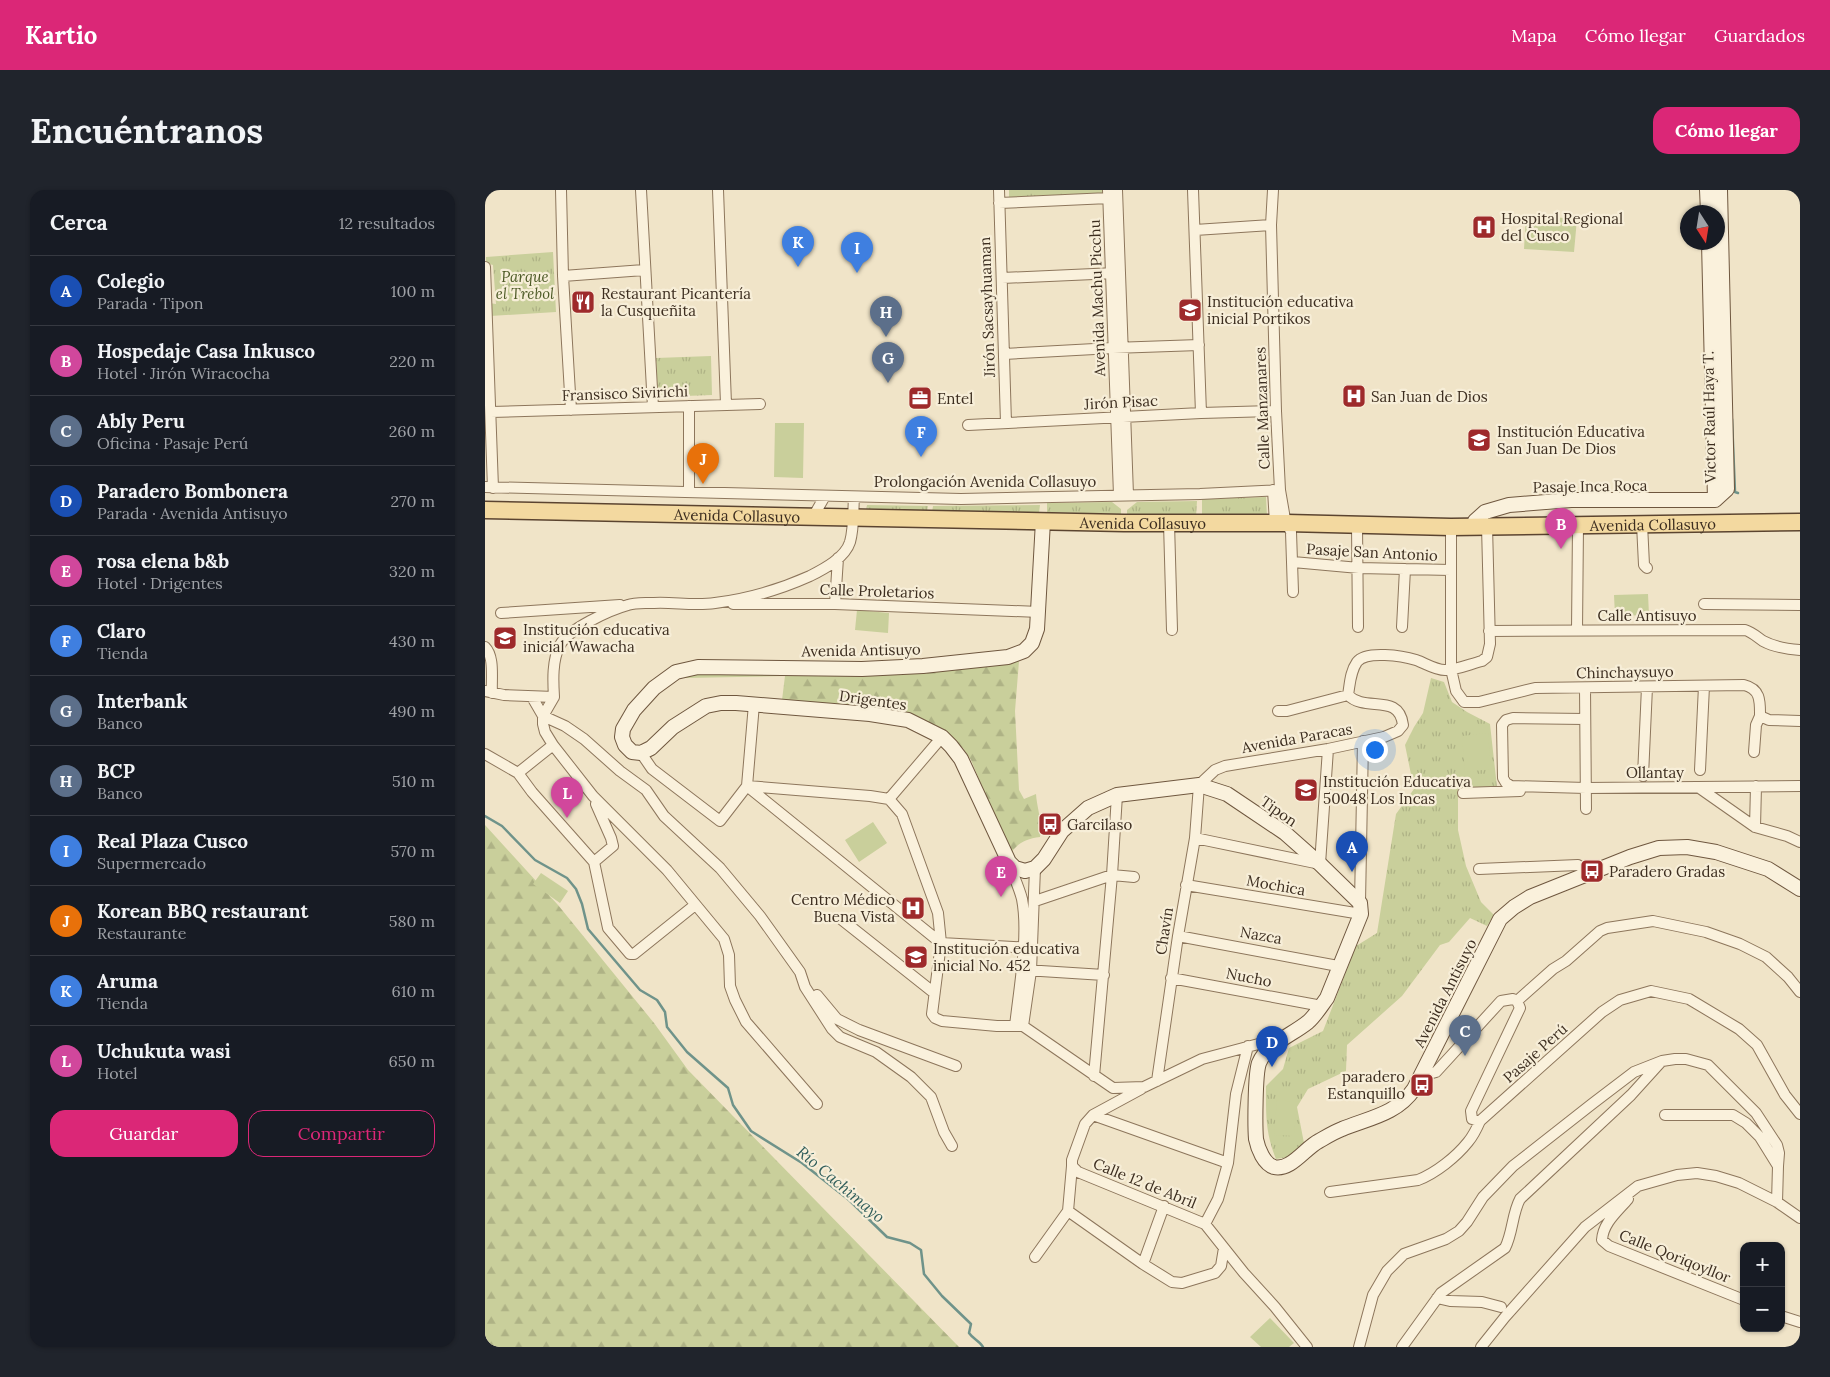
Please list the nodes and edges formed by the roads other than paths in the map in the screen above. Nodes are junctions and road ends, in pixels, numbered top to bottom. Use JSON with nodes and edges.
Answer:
{"nodes":[{"id":1,"x":561,"y":190,"type":"edge"},
{"id":2,"x":641,"y":190,"type":"edge"},
{"id":3,"x":718,"y":190,"type":"edge"},
{"id":4,"x":999,"y":190,"type":"edge"},
{"id":5,"x":1117,"y":190,"type":"edge"},
{"id":6,"x":1193,"y":190,"type":"edge"},
{"id":7,"x":1273,"y":190,"type":"edge"},
{"id":8,"x":1707,"y":190,"type":"edge"},
{"id":9,"x":1720,"y":190,"type":"edge"},
{"id":10,"x":1109,"y":194,"type":"edge"},
{"id":11,"x":999,"y":203,"type":"junction"},
{"id":12,"x":1708,"y":205,"type":"edge"},
{"id":13,"x":1271,"y":225,"type":"junction"},
{"id":14,"x":1195,"y":230,"type":"junction"},
{"id":15,"x":1709,"y":250,"type":"edge"},
{"id":16,"x":485,"y":267,"type":"edge"},
{"id":17,"x":644,"y":270,"type":"junction"},
{"id":18,"x":1115,"y":273,"type":"junction"},
{"id":19,"x":563,"y":276,"type":"junction"},
{"id":20,"x":1002,"y":278,"type":"junction"},
{"id":21,"x":485,"y":283,"type":"edge"},
{"id":22,"x":1199,"y":345,"type":"junction"},
{"id":23,"x":1118,"y":348,"type":"junction"},
{"id":24,"x":1004,"y":354,"type":"junction"},
{"id":25,"x":726,"y":404,"type":"junction"},
{"id":26,"x":760,"y":404,"type":"dead end"},
{"id":27,"x":689,"y":406,"type":"junction"},
{"id":28,"x":653,"y":407,"type":"junction"},
{"id":29,"x":571,"y":410,"type":"junction"},
{"id":30,"x":491,"y":412,"type":"junction"},
{"id":31,"x":1276,"y":412,"type":"junction"},
{"id":32,"x":1201,"y":413,"type":"junction"},
{"id":33,"x":1121,"y":417,"type":"junction"},
{"id":34,"x":1006,"y":423,"type":"junction"},
{"id":35,"x":968,"y":425,"type":"dead end"},
{"id":36,"x":1719,"y":435,"type":"junction"},
{"id":37,"x":489,"y":487,"type":"edge"},
{"id":38,"x":1276,"y":490,"type":"junction"},
{"id":39,"x":689,"y":492,"type":"junction"},
{"id":40,"x":1124,"y":495,"type":"junction"},
{"id":41,"x":825,"y":496,"type":"junction"},
{"id":42,"x":854,"y":497,"type":"junction"},
{"id":43,"x":1715,"y":500,"type":"joint"},
{"id":44,"x":485,"y":510,"type":"edge"},
{"id":45,"x":813,"y":517,"type":"junction"},
{"id":46,"x":853,"y":518,"type":"junction"},
{"id":47,"x":1043,"y":521,"type":"junction"},
{"id":48,"x":1800,"y":522,"type":"edge"},
{"id":49,"x":1169,"y":523,"type":"junction"},
{"id":50,"x":1281,"y":523,"type":"junction"},
{"id":51,"x":1642,"y":524,"type":"junction"},
{"id":52,"x":1357,"y":525,"type":"junction"},
{"id":53,"x":1481,"y":526,"type":"junction"},
{"id":54,"x":1578,"y":526,"type":"junction"},
{"id":55,"x":1451,"y":527,"type":"junction"},
{"id":56,"x":838,"y":558,"type":"junction"},
{"id":57,"x":1293,"y":562,"type":"junction"},
{"id":58,"x":1359,"y":568,"type":"junction"},
{"id":59,"x":1647,"y":568,"type":"dead end"},
{"id":60,"x":1405,"y":569,"type":"junction"},
{"id":61,"x":1451,"y":570,"type":"junction"},
{"id":62,"x":1293,"y":592,"type":"dead end"},
{"id":63,"x":629,"y":604,"type":"junction"},
{"id":64,"x":713,"y":604,"type":"junction"},
{"id":65,"x":835,"y":604,"type":"junction"},
{"id":66,"x":1703,"y":604,"type":"dead end"},
{"id":67,"x":1800,"y":605,"type":"edge"},
{"id":68,"x":1039,"y":612,"type":"junction"},
{"id":69,"x":501,"y":613,"type":"dead end"},
{"id":70,"x":1358,"y":627,"type":"dead end"},
{"id":71,"x":1402,"y":627,"type":"dead end"},
{"id":72,"x":1172,"y":630,"type":"dead end"},
{"id":73,"x":1577,"y":630,"type":"junction"},
{"id":74,"x":1489,"y":631,"type":"junction"},
{"id":75,"x":485,"y":647,"type":"edge"},
{"id":76,"x":1800,"y":650,"type":"edge"},
{"id":77,"x":1451,"y":669,"type":"junction"},
{"id":78,"x":1704,"y":686,"type":"junction"},
{"id":79,"x":1647,"y":687,"type":"junction"},
{"id":80,"x":1585,"y":688,"type":"junction"},
{"id":81,"x":488,"y":692,"type":"edge"},
{"id":82,"x":1348,"y":695,"type":"junction"},
{"id":83,"x":532,"y":697,"type":"junction"},
{"id":84,"x":554,"y":697,"type":"junction"},
{"id":85,"x":754,"y":704,"type":"junction"},
{"id":86,"x":1278,"y":711,"type":"dead end"},
{"id":87,"x":543,"y":716,"type":"junction"},
{"id":88,"x":1760,"y":716,"type":"junction"},
{"id":89,"x":1585,"y":719,"type":"junction"},
{"id":90,"x":1800,"y":721,"type":"edge"},
{"id":91,"x":942,"y":737,"type":"junction"},
{"id":92,"x":1363,"y":741,"type":"junction"},
{"id":93,"x":553,"y":745,"type":"junction"},
{"id":94,"x":1328,"y":749,"type":"junction"},
{"id":95,"x":1755,"y":752,"type":"dead end"},
{"id":96,"x":641,"y":753,"type":"junction"},
{"id":97,"x":485,"y":754,"type":"edge"},
{"id":98,"x":1700,"y":770,"type":"dead end"},
{"id":99,"x":518,"y":773,"type":"junction"},
{"id":100,"x":1643,"y":776,"type":"dead end"},
{"id":101,"x":1199,"y":785,"type":"junction"},
{"id":102,"x":747,"y":786,"type":"junction"},
{"id":103,"x":1756,"y":786,"type":"junction"},
{"id":104,"x":1800,"y":786,"type":"edge"},
{"id":105,"x":1698,"y":787,"type":"junction"},
{"id":106,"x":1586,"y":788,"type":"junction"},
{"id":107,"x":1463,"y":793,"type":"dead end"},
{"id":108,"x":1117,"y":795,"type":"junction"},
{"id":109,"x":593,"y":796,"type":"junction"},
{"id":110,"x":889,"y":799,"type":"junction"},
{"id":111,"x":1586,"y":809,"type":"dead end"},
{"id":112,"x":1755,"y":827,"type":"junction"},
{"id":113,"x":1195,"y":838,"type":"junction"},
{"id":114,"x":1800,"y":842,"type":"edge"},
{"id":115,"x":594,"y":862,"type":"junction"},
{"id":116,"x":1009,"y":862,"type":"junction"},
{"id":117,"x":1320,"y":864,"type":"junction"},
{"id":118,"x":1035,"y":868,"type":"junction"},
{"id":119,"x":1479,"y":869,"type":"dead end"},
{"id":120,"x":1591,"y":874,"type":"junction"},
{"id":121,"x":1112,"y":875,"type":"junction"},
{"id":122,"x":1134,"y":877,"type":"dead end"},
{"id":123,"x":1187,"y":885,"type":"junction"},
{"id":124,"x":1800,"y":889,"type":"edge"},
{"id":125,"x":1035,"y":901,"type":"junction"},
{"id":126,"x":695,"y":906,"type":"junction"},
{"id":127,"x":1360,"y":909,"type":"junction"},
{"id":128,"x":841,"y":919,"type":"dead end"},
{"id":129,"x":1178,"y":936,"type":"junction"},
{"id":130,"x":941,"y":943,"type":"junction"},
{"id":131,"x":1028,"y":948,"type":"junction"},
{"id":132,"x":1338,"y":966,"type":"junction"},
{"id":133,"x":1026,"y":971,"type":"junction"},
{"id":134,"x":800,"y":972,"type":"junction"},
{"id":135,"x":1104,"y":975,"type":"junction"},
{"id":136,"x":1171,"y":978,"type":"junction"},
{"id":137,"x":933,"y":992,"type":"junction"},
{"id":138,"x":1800,"y":992,"type":"edge"},
{"id":139,"x":1517,"y":1001,"type":"junction"},
{"id":140,"x":1322,"y":1006,"type":"junction"},
{"id":141,"x":1019,"y":1026,"type":"junction"},
{"id":142,"x":1289,"y":1036,"type":"junction"},
{"id":143,"x":1248,"y":1046,"type":"junction"},
{"id":144,"x":1662,"y":1061,"type":"junction"},
{"id":145,"x":956,"y":1066,"type":"dead end"},
{"id":146,"x":1423,"y":1072,"type":"junction"},
{"id":147,"x":1094,"y":1076,"type":"junction"},
{"id":148,"x":1157,"y":1081,"type":"junction"},
{"id":149,"x":1144,"y":1087,"type":"junction"},
{"id":150,"x":817,"y":1104,"type":"dead end"},
{"id":151,"x":1800,"y":1114,"type":"edge"},
{"id":152,"x":1093,"y":1115,"type":"junction"},
{"id":153,"x":1665,"y":1115,"type":"dead end"},
{"id":154,"x":1480,"y":1122,"type":"junction"},
{"id":155,"x":952,"y":1146,"type":"dead end"},
{"id":156,"x":1228,"y":1163,"type":"junction"},
{"id":157,"x":1072,"y":1166,"type":"junction"},
{"id":158,"x":1778,"y":1166,"type":"junction"},
{"id":159,"x":1638,"y":1186,"type":"junction"},
{"id":160,"x":1330,"y":1192,"type":"dead end"},
{"id":161,"x":1777,"y":1202,"type":"junction"},
{"id":162,"x":1164,"y":1206,"type":"junction"},
{"id":163,"x":1067,"y":1211,"type":"junction"},
{"id":164,"x":1800,"y":1218,"type":"edge"},
{"id":165,"x":1205,"y":1224,"type":"junction"},
{"id":166,"x":1224,"y":1248,"type":"junction"},
{"id":167,"x":1035,"y":1257,"type":"dead end"},
{"id":168,"x":1143,"y":1264,"type":"junction"},
{"id":169,"x":1437,"y":1298,"type":"junction"},
{"id":170,"x":1740,"y":1298,"type":"edge"},
{"id":171,"x":1501,"y":1307,"type":"dead end"},
{"id":172,"x":1785,"y":1317,"type":"edge"},
{"id":173,"x":1800,"y":1322,"type":"edge"},
{"id":174,"x":1307,"y":1347,"type":"edge"},
{"id":175,"x":1359,"y":1347,"type":"edge"},
{"id":176,"x":1402,"y":1347,"type":"edge"},
{"id":177,"x":1481,"y":1347,"type":"edge"}],
"edges":[{"from":1,"to":19,"type":"street"},
{"from":2,"to":17,"type":"street"},
{"from":3,"to":25,"type":"street"},
{"from":4,"to":11,"type":"street","name":"Jirón Sacsayhuaman"},
{"from":5,"to":18,"type":"street","name":"Avenida Machu Picchu"},
{"from":6,"to":14,"type":"street"},
{"from":7,"to":13,"type":"street","name":"Calle Manzanares"},
{"from":8,"to":12,"type":"street"},
{"from":9,"to":36,"type":"street","name":"Victor Raúl Haya T."},
{"from":10,"to":11,"type":"street"},
{"from":10,"to":18,"type":"street","name":"Avenida Machu Picchu"},
{"from":11,"to":20,"type":"street","name":"Jirón Sacsayhuaman"},
{"from":13,"to":14,"type":"street"},
{"from":13,"to":31,"type":"street","name":"Calle Manzanares"},
{"from":14,"to":22,"type":"street"},
{"from":15,"to":36,"type":"street","name":"Victor Raúl Haya T."},
{"from":16,"to":21,"type":"street"},
{"from":17,"to":19,"type":"street"},
{"from":17,"to":28,"type":"street"},
{"from":18,"to":20,"type":"street"},
{"from":18,"to":23,"type":"street","name":"Avenida Machu Picchu"},
{"from":19,"to":29,"type":"street"},
{"from":20,"to":24,"type":"street","name":"Jirón Sacsayhuaman"},
{"from":21,"to":30,"type":"street"},
{"from":22,"to":23,"type":"street"},
{"from":22,"to":32,"type":"street"},
{"from":23,"to":24,"type":"street"},
{"from":23,"to":33,"type":"street","name":"Avenida Machu Picchu"},
{"from":24,"to":34,"type":"street","name":"Jirón Sacsayhuaman"},
{"from":25,"to":26,"type":"street","name":"Fransisco Sivirichi"},
{"from":25,"to":27,"type":"street","name":"Fransisco Sivirichi"},
{"from":27,"to":28,"type":"street","name":"Fransisco Sivirichi"},
{"from":27,"to":39,"type":"street"},
{"from":28,"to":29,"type":"street","name":"Fransisco Sivirichi"},
{"from":29,"to":30,"type":"street","name":"Fransisco Sivirichi"},
{"from":30,"to":37,"type":"street"},
{"from":31,"to":32,"type":"street","name":"Jirón Pisac"},
{"from":31,"to":38,"type":"street","name":"Calle Manzanares"},
{"from":32,"to":33,"type":"street","name":"Jirón Pisac"},
{"from":33,"to":34,"type":"street","name":"Jirón Pisac"},
{"from":33,"to":40,"type":"street","name":"Avenida Machu Picchu"},
{"from":34,"to":35,"type":"street","name":"Jirón Pisac"},
{"from":36,"to":43,"type":"street","name":"Victor Raúl Haya T."},
{"from":37,"to":39,"type":"street","name":"Prolongación Avenida Collasuyo"},
{"from":38,"to":40,"type":"street","name":"Prolongación Avenida Collasuyo"},
{"from":38,"to":50,"type":"street","name":"Calle Manzanares"},
{"from":39,"to":41,"type":"street","name":"Prolongación Avenida Collasuyo"},
{"from":40,"to":42,"type":"street","name":"Prolongación Avenida Collasuyo"},
{"from":41,"to":42,"type":"street","name":"Prolongación Avenida Collasuyo"},
{"from":41,"to":45,"type":"street"},
{"from":42,"to":46,"type":"street"},
{"from":43,"to":53,"type":"street","name":"Pasaje Inca Roca"},
{"from":44,"to":45,"type":"main road","name":"Avenida Collasuyo"},
{"from":45,"to":46,"type":"main road","name":"Avenida Collasuyo"},
{"from":46,"to":47,"type":"main road","name":"Avenida Collasuyo"},
{"from":46,"to":56,"type":"street"},
{"from":47,"to":49,"type":"main road","name":"Avenida Collasuyo"},
{"from":47,"to":68,"type":"street","name":"Avenida Antisuyo"},
{"from":48,"to":51,"type":"main road","name":"Avenida Collasuyo"},
{"from":49,"to":50,"type":"main road","name":"Avenida Collasuyo"},
{"from":49,"to":72,"type":"street"},
{"from":50,"to":52,"type":"main road","name":"Avenida Collasuyo"},
{"from":50,"to":57,"type":"street","name":"Calle Manzanares"},
{"from":51,"to":54,"type":"main road","name":"Avenida Collasuyo"},
{"from":51,"to":59,"type":"street"},
{"from":52,"to":55,"type":"main road","name":"Avenida Collasuyo"},
{"from":52,"to":58,"type":"street"},
{"from":53,"to":54,"type":"main road","name":"Avenida Collasuyo"},
{"from":53,"to":55,"type":"main road","name":"Avenida Collasuyo"},
{"from":53,"to":74,"type":"street"},
{"from":54,"to":73,"type":"street"},
{"from":55,"to":61,"type":"street"},
{"from":56,"to":64,"type":"street"},
{"from":56,"to":65,"type":"street"},
{"from":57,"to":58,"type":"street","name":"Pasaje San Antonio"},
{"from":57,"to":62,"type":"street","name":"Calle Manzanares"},
{"from":58,"to":60,"type":"street","name":"Pasaje San Antonio"},
{"from":58,"to":70,"type":"street"},
{"from":60,"to":61,"type":"street","name":"Pasaje San Antonio"},
{"from":60,"to":71,"type":"street"},
{"from":61,"to":77,"type":"street"},
{"from":63,"to":64,"type":"street"},
{"from":63,"to":69,"type":"street"},
{"from":63,"to":84,"type":"street"},
{"from":64,"to":65,"type":"street","name":"Calle Proletarios"},
{"from":65,"to":68,"type":"street","name":"Calle Proletarios"},
{"from":66,"to":67,"type":"street"},
{"from":68,"to":96,"type":"street","name":"Avenida Antisuyo"},
{"from":73,"to":74,"type":"street","name":"Calle Antisuyo"},
{"from":73,"to":76,"type":"street","name":"Calle Antisuyo"},
{"from":74,"to":77,"type":"street"},
{"from":75,"to":81,"type":"street"},
{"from":77,"to":80,"type":"street","name":"Chinchaysuyo"},
{"from":77,"to":82,"type":"street"},
{"from":78,"to":79,"type":"street","name":"Chinchaysuyo"},
{"from":78,"to":88,"type":"street","name":"Chinchaysuyo"},
{"from":78,"to":98,"type":"street"},
{"from":79,"to":80,"type":"street","name":"Chinchaysuyo"},
{"from":79,"to":100,"type":"street"},
{"from":80,"to":89,"type":"street"},
{"from":81,"to":83,"type":"street"},
{"from":82,"to":86,"type":"street"},
{"from":82,"to":92,"type":"street","name":"Avenida Paracas"},
{"from":83,"to":84,"type":"street"},
{"from":83,"to":87,"type":"street"},
{"from":84,"to":87,"type":"street"},
{"from":85,"to":91,"type":"street","name":"Drigentes"},
{"from":85,"to":96,"type":"street","name":"Drigentes"},
{"from":85,"to":102,"type":"street"},
{"from":87,"to":93,"type":"street"},
{"from":87,"to":134,"type":"street"},
{"from":88,"to":90,"type":"street"},
{"from":88,"to":95,"type":"street"},
{"from":89,"to":106,"type":"street"},
{"from":89,"to":106,"type":"street","name":"Ollantay"},
{"from":91,"to":110,"type":"street"},
{"from":91,"to":116,"type":"street","name":"Drigentes"},
{"from":92,"to":94,"type":"street","name":"Avenida Paracas"},
{"from":92,"to":127,"type":"street"},
{"from":93,"to":99,"type":"street"},
{"from":93,"to":109,"type":"street"},
{"from":94,"to":101,"type":"street","name":"Avenida Paracas"},
{"from":94,"to":117,"type":"street"},
{"from":96,"to":102,"type":"street"},
{"from":97,"to":99,"type":"street"},
{"from":99,"to":115,"type":"street"},
{"from":101,"to":108,"type":"street","name":"Tipon"},
{"from":101,"to":113,"type":"street","name":"Chavín"},
{"from":101,"to":117,"type":"street","name":"Tipon"},
{"from":102,"to":110,"type":"street"},
{"from":102,"to":130,"type":"street"},
{"from":103,"to":104,"type":"street","name":"Ollantay"},
{"from":103,"to":105,"type":"street","name":"Ollantay"},
{"from":103,"to":112,"type":"street"},
{"from":105,"to":106,"type":"street","name":"Ollantay"},
{"from":105,"to":112,"type":"street"},
{"from":106,"to":107,"type":"street"},
{"from":106,"to":111,"type":"street"},
{"from":108,"to":118,"type":"street","name":"Tipon"},
{"from":108,"to":121,"type":"street"},
{"from":109,"to":115,"type":"street"},
{"from":109,"to":126,"type":"street"},
{"from":110,"to":130,"type":"street"},
{"from":112,"to":114,"type":"street"},
{"from":113,"to":117,"type":"street"},
{"from":113,"to":123,"type":"street","name":"Chavín"},
{"from":115,"to":126,"type":"street"},
{"from":116,"to":118,"type":"street"},
{"from":116,"to":131,"type":"street"},
{"from":117,"to":127,"type":"street","name":"Tipon"},
{"from":118,"to":125,"type":"street"},
{"from":119,"to":120,"type":"street"},
{"from":120,"to":124,"type":"street","name":"Avenida Antisuyo"},
{"from":120,"to":146,"type":"street","name":"Avenida Antisuyo"},
{"from":121,"to":122,"type":"street"},
{"from":121,"to":125,"type":"street"},
{"from":121,"to":135,"type":"street"},
{"from":123,"to":127,"type":"street","name":"Mochica"},
{"from":123,"to":129,"type":"street","name":"Chavín"},
{"from":125,"to":131,"type":"street"},
{"from":126,"to":150,"type":"street"},
{"from":127,"to":132,"type":"street"},
{"from":128,"to":137,"type":"street"},
{"from":129,"to":132,"type":"street","name":"Nazca"},
{"from":129,"to":136,"type":"street","name":"Chavín"},
{"from":130,"to":131,"type":"street"},
{"from":130,"to":137,"type":"street"},
{"from":131,"to":133,"type":"street"},
{"from":132,"to":140,"type":"street"},
{"from":133,"to":135,"type":"street"},
{"from":133,"to":141,"type":"street"},
{"from":134,"to":145,"type":"street"},
{"from":134,"to":155,"type":"street"},
{"from":135,"to":147,"type":"street"},
{"from":136,"to":140,"type":"street","name":"Nucho"},
{"from":136,"to":148,"type":"street","name":"Chavín"},
{"from":137,"to":141,"type":"street"},
{"from":138,"to":139,"type":"street"},
{"from":139,"to":146,"type":"street"},
{"from":139,"to":154,"type":"street","name":"Pasaje Perú"},
{"from":140,"to":142,"type":"street"},
{"from":141,"to":147,"type":"street"},
{"from":142,"to":143,"type":"street"},
{"from":142,"to":146,"type":"street","name":"Avenida Antisuyo"},
{"from":143,"to":148,"type":"street"},
{"from":143,"to":156,"type":"street"},
{"from":144,"to":158,"type":"street"},
{"from":144,"to":169,"type":"street"},
{"from":144,"to":175,"type":"street"},
{"from":147,"to":149,"type":"street"},
{"from":148,"to":149,"type":"street"},
{"from":149,"to":152,"type":"street"},
{"from":151,"to":154,"type":"street","name":"Pasaje Perú"},
{"from":152,"to":156,"type":"street"},
{"from":152,"to":157,"type":"street","name":"Calle 12 de Abril"},
{"from":153,"to":158,"type":"street"},
{"from":154,"to":160,"type":"street"},
{"from":156,"to":165,"type":"street"},
{"from":157,"to":162,"type":"street","name":"Calle 12 de Abril"},
{"from":157,"to":163,"type":"street"},
{"from":158,"to":161,"type":"street"},
{"from":159,"to":161,"type":"street"},
{"from":159,"to":170,"type":"street","name":"Calle Qoriqoyllor"},
{"from":159,"to":177,"type":"street"},
{"from":161,"to":164,"type":"street"},
{"from":162,"to":165,"type":"street","name":"Calle 12 de Abril"},
{"from":162,"to":168,"type":"street"},
{"from":163,"to":167,"type":"street"},
{"from":163,"to":168,"type":"street"},
{"from":165,"to":166,"type":"street"},
{"from":166,"to":168,"type":"street"},
{"from":166,"to":174,"type":"street"},
{"from":169,"to":171,"type":"street"},
{"from":169,"to":176,"type":"street"},
{"from":172,"to":173,"type":"street"}]}
